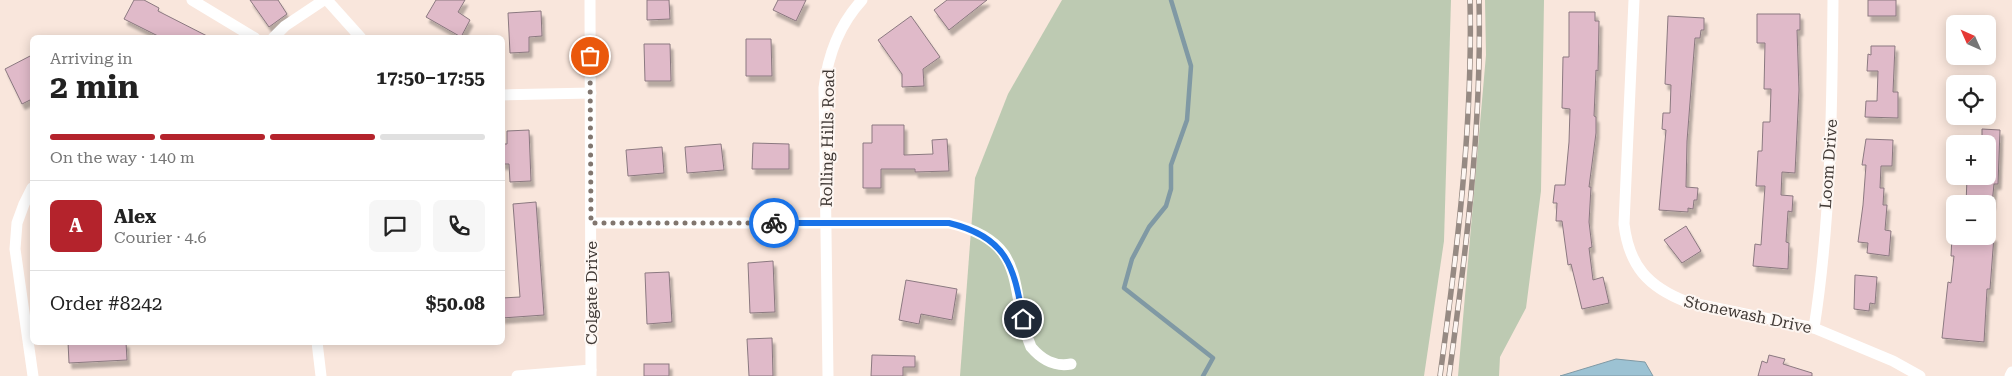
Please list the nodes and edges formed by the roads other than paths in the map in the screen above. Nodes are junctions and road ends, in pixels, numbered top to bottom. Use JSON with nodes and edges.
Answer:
{"nodes":[{"id":1,"x":192,"y":0,"type":"edge"},
{"id":2,"x":326,"y":0,"type":"edge"},
{"id":3,"x":590,"y":0,"type":"edge"},
{"id":4,"x":862,"y":0,"type":"edge"},
{"id":5,"x":1634,"y":0,"type":"edge"},
{"id":6,"x":1833,"y":0,"type":"edge"},
{"id":7,"x":250,"y":35,"type":"edge"},
{"id":8,"x":276,"y":35,"type":"edge"},
{"id":9,"x":358,"y":35,"type":"edge"},
{"id":10,"x":591,"y":93,"type":"junction"},
{"id":11,"x":505,"y":95,"type":"edge"},
{"id":12,"x":30,"y":192,"type":"edge"},
{"id":13,"x":591,"y":223,"type":"junction"},
{"id":14,"x":825,"y":223,"type":"junction"},
{"id":15,"x":1814,"y":328,"type":"junction"},
{"id":16,"x":317,"y":345,"type":"edge"},
{"id":17,"x":1071,"y":364,"type":"dead end"},
{"id":18,"x":2012,"y":372,"type":"edge"},
{"id":19,"x":591,"y":373,"type":"edge"},
{"id":20,"x":33,"y":376,"type":"edge"},
{"id":21,"x":321,"y":376,"type":"edge"},
{"id":22,"x":517,"y":376,"type":"edge"},
{"id":23,"x":828,"y":376,"type":"edge"},
{"id":24,"x":1920,"y":376,"type":"edge"},
{"id":25,"x":2010,"y":376,"type":"edge"}],
"edges":[{"from":1,"to":7,"type":"street"},
{"from":2,"to":8,"type":"street"},
{"from":2,"to":9,"type":"street"},
{"from":3,"to":10,"type":"street","name":"Colgate Drive"},
{"from":4,"to":14,"type":"street","name":"Rolling Hills Road"},
{"from":5,"to":15,"type":"street","name":"Stonewash Drive"},
{"from":6,"to":15,"type":"street","name":"Loom Drive"},
{"from":10,"to":11,"type":"street"},
{"from":10,"to":13,"type":"street","name":"Colgate Drive"},
{"from":12,"to":20,"type":"street"},
{"from":13,"to":14,"type":"street"},
{"from":13,"to":19,"type":"street","name":"Colgate Drive"},
{"from":14,"to":17,"type":"street"},
{"from":14,"to":23,"type":"street","name":"Rolling Hills Road"},
{"from":15,"to":24,"type":"street","name":"Stonewash Drive"},
{"from":16,"to":21,"type":"street"},
{"from":18,"to":25,"type":"street"},
{"from":19,"to":22,"type":"street"}]}
